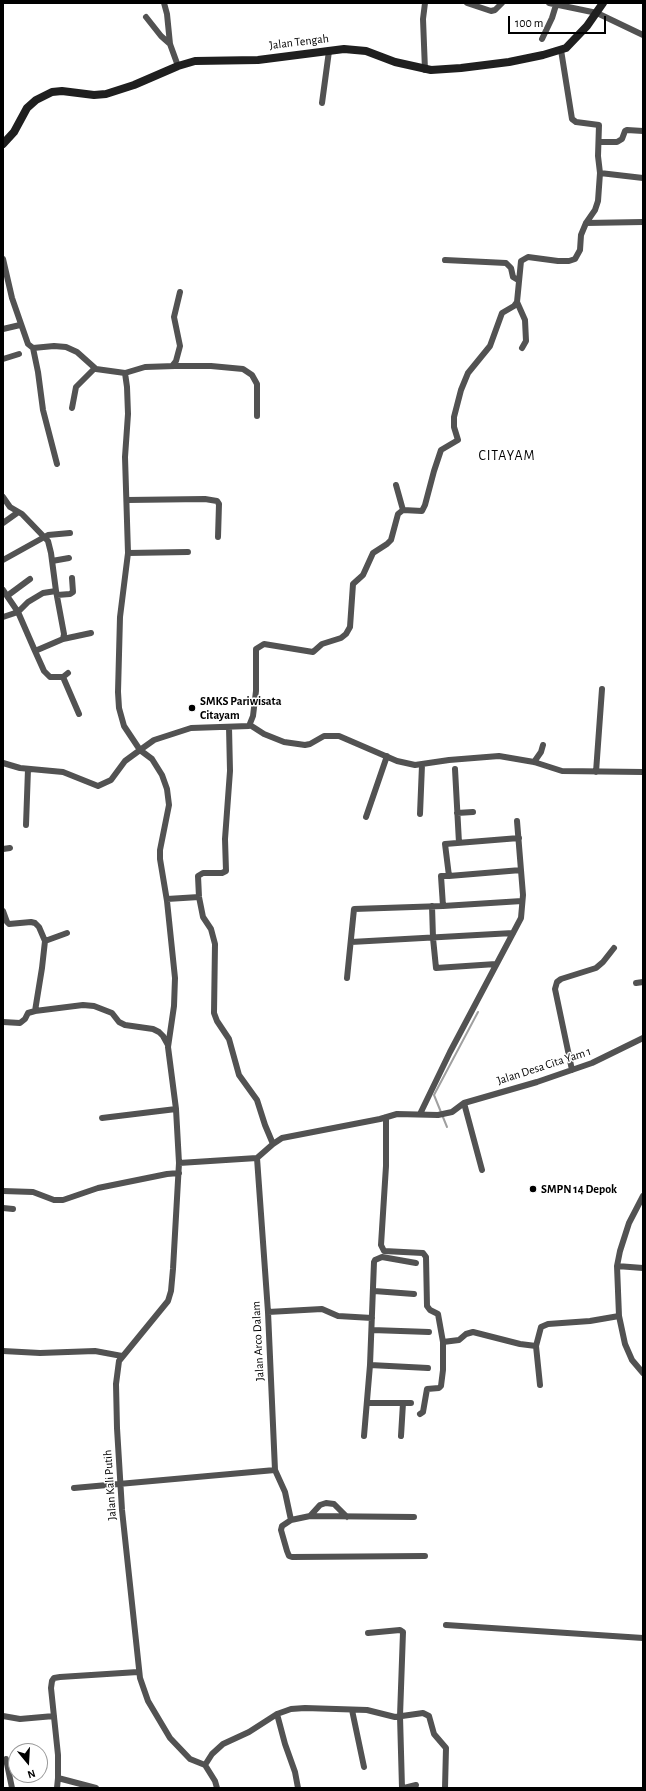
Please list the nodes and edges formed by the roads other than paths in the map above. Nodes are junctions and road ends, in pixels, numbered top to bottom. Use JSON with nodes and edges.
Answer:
{"nodes":[{"id":1,"x":164,"y":3,"type":"edge"},
{"id":2,"x":425,"y":3,"type":"edge"},
{"id":3,"x":467,"y":3,"type":"edge"},
{"id":4,"x":502,"y":3,"type":"edge"},
{"id":5,"x":549,"y":3,"type":"edge"},
{"id":6,"x":603,"y":3,"type":"edge"},
{"id":7,"x":475,"y":4,"type":"edge"},
{"id":8,"x":556,"y":5,"type":"junction"},
{"id":9,"x":597,"y":13,"type":"junction"},
{"id":10,"x":146,"y":17,"type":"dead end"},
{"id":11,"x":643,"y":35,"type":"edge"},
{"id":12,"x":542,"y":39,"type":"dead end"},
{"id":13,"x":170,"y":44,"type":"junction"},
{"id":14,"x":561,"y":50,"type":"junction"},
{"id":15,"x":329,"y":51,"type":"junction"},
{"id":16,"x":178,"y":66,"type":"junction"},
{"id":17,"x":425,"y":70,"type":"junction"},
{"id":18,"x":322,"y":103,"type":"dead end"},
{"id":19,"x":643,"y":131,"type":"edge"},
{"id":20,"x":599,"y":142,"type":"junction"},
{"id":21,"x":3,"y":144,"type":"edge"},
{"id":22,"x":600,"y":173,"type":"junction"},
{"id":23,"x":643,"y":178,"type":"edge"},
{"id":24,"x":643,"y":222,"type":"edge"},
{"id":25,"x":586,"y":223,"type":"junction"},
{"id":26,"x":3,"y":259,"type":"edge"},
{"id":27,"x":445,"y":260,"type":"dead end"},
{"id":28,"x":518,"y":280,"type":"junction"},
{"id":29,"x":180,"y":292,"type":"dead end"},
{"id":30,"x":517,"y":302,"type":"junction"},
{"id":31,"x":20,"y":325,"type":"junction"},
{"id":32,"x":3,"y":329,"type":"edge"},
{"id":33,"x":33,"y":348,"type":"junction"},
{"id":34,"x":522,"y":348,"type":"dead end"},
{"id":35,"x":19,"y":354,"type":"dead end"},
{"id":36,"x":3,"y":359,"type":"edge"},
{"id":37,"x":172,"y":366,"type":"junction"},
{"id":38,"x":95,"y":368,"type":"junction"},
{"id":39,"x":125,"y":373,"type":"junction"},
{"id":40,"x":72,"y":408,"type":"dead end"},
{"id":41,"x":257,"y":416,"type":"dead end"},
{"id":42,"x":58,"y":464,"type":"dead end"},
{"id":43,"x":396,"y":485,"type":"dead end"},
{"id":44,"x":3,"y":497,"type":"edge"},
{"id":45,"x":127,"y":500,"type":"junction"},
{"id":46,"x":403,"y":510,"type":"junction"},
{"id":47,"x":17,"y":513,"type":"junction"},
{"id":48,"x":3,"y":523,"type":"edge"},
{"id":49,"x":70,"y":533,"type":"dead end"},
{"id":50,"x":43,"y":537,"type":"junction"},
{"id":51,"x":218,"y":537,"type":"dead end"},
{"id":52,"x":188,"y":552,"type":"dead end"},
{"id":53,"x":128,"y":553,"type":"junction"},
{"id":54,"x":69,"y":558,"type":"dead end"},
{"id":55,"x":3,"y":560,"type":"edge"},
{"id":56,"x":52,"y":561,"type":"junction"},
{"id":57,"x":72,"y":578,"type":"dead end"},
{"id":58,"x":30,"y":579,"type":"dead end"},
{"id":59,"x":3,"y":590,"type":"edge"},
{"id":60,"x":56,"y":593,"type":"junction"},
{"id":61,"x":7,"y":596,"type":"junction"},
{"id":62,"x":18,"y":612,"type":"junction"},
{"id":63,"x":3,"y":617,"type":"edge"},
{"id":64,"x":91,"y":633,"type":"dead end"},
{"id":65,"x":63,"y":639,"type":"junction"},
{"id":66,"x":35,"y":651,"type":"junction"},
{"id":67,"x":602,"y":689,"type":"dead end"},
{"id":68,"x":79,"y":714,"type":"dead end"},
{"id":69,"x":250,"y":725,"type":"junction"},
{"id":70,"x":229,"y":727,"type":"junction"},
{"id":71,"x":543,"y":745,"type":"dead end"},
{"id":72,"x":140,"y":750,"type":"junction"},
{"id":73,"x":387,"y":756,"type":"junction"},
{"id":74,"x":534,"y":762,"type":"junction"},
{"id":75,"x":422,"y":765,"type":"junction"},
{"id":76,"x":4,"y":766,"type":"edge"},
{"id":77,"x":28,"y":769,"type":"junction"},
{"id":78,"x":455,"y":769,"type":"dead end"},
{"id":79,"x":596,"y":772,"type":"junction"},
{"id":80,"x":643,"y":772,"type":"edge"},
{"id":81,"x":473,"y":812,"type":"dead end"},
{"id":82,"x":457,"y":813,"type":"junction"},
{"id":83,"x":420,"y":814,"type":"dead end"},
{"id":84,"x":366,"y":817,"type":"dead end"},
{"id":85,"x":517,"y":821,"type":"dead end"},
{"id":86,"x":26,"y":825,"type":"dead end"},
{"id":87,"x":519,"y":838,"type":"junction"},
{"id":88,"x":459,"y":843,"type":"junction"},
{"id":89,"x":521,"y":870,"type":"junction"},
{"id":90,"x":449,"y":876,"type":"junction"},
{"id":91,"x":198,"y":897,"type":"junction"},
{"id":92,"x":167,"y":899,"type":"junction"},
{"id":93,"x":522,"y":902,"type":"junction"},
{"id":94,"x":432,"y":906,"type":"junction"},
{"id":95,"x":444,"y":906,"type":"junction"},
{"id":96,"x":3,"y":911,"type":"edge"},
{"id":97,"x":513,"y":933,"type":"junction"},
{"id":98,"x":68,"y":934,"type":"dead end"},
{"id":99,"x":433,"y":938,"type":"junction"},
{"id":100,"x":45,"y":941,"type":"junction"},
{"id":101,"x":351,"y":942,"type":"junction"},
{"id":102,"x":614,"y":948,"type":"dead end"},
{"id":103,"x":496,"y":964,"type":"junction"},
{"id":104,"x":347,"y":978,"type":"dead end"},
{"id":105,"x":643,"y":982,"type":"edge"},
{"id":106,"x":636,"y":984,"type":"dead end"},
{"id":107,"x":34,"y":1011,"type":"junction"},
{"id":108,"x":3,"y":1022,"type":"edge"},
{"id":109,"x":643,"y":1038,"type":"edge"},
{"id":110,"x":168,"y":1047,"type":"junction"},
{"id":111,"x":572,"y":1070,"type":"junction"},
{"id":112,"x":464,"y":1103,"type":"junction"},
{"id":113,"x":176,"y":1109,"type":"junction"},
{"id":114,"x":420,"y":1114,"type":"junction"},
{"id":115,"x":386,"y":1117,"type":"junction"},
{"id":116,"x":102,"y":1118,"type":"dead end"},
{"id":117,"x":273,"y":1144,"type":"junction"},
{"id":118,"x":257,"y":1158,"type":"junction"},
{"id":119,"x":179,"y":1168,"type":"junction"},
{"id":120,"x":482,"y":1170,"type":"dead end"},
{"id":121,"x":3,"y":1191,"type":"edge"},
{"id":122,"x":643,"y":1196,"type":"edge"},
{"id":123,"x":3,"y":1208,"type":"edge"},
{"id":124,"x":13,"y":1209,"type":"dead end"},
{"id":125,"x":416,"y":1263,"type":"dead end"},
{"id":126,"x":618,"y":1266,"type":"junction"},
{"id":127,"x":643,"y":1268,"type":"edge"},
{"id":128,"x":374,"y":1291,"type":"junction"},
{"id":129,"x":414,"y":1294,"type":"dead end"},
{"id":130,"x":268,"y":1312,"type":"junction"},
{"id":131,"x":619,"y":1316,"type":"junction"},
{"id":132,"x":372,"y":1318,"type":"junction"},
{"id":133,"x":372,"y":1330,"type":"junction"},
{"id":134,"x":429,"y":1332,"type":"dead end"},
{"id":135,"x":443,"y":1342,"type":"junction"},
{"id":136,"x":536,"y":1346,"type":"junction"},
{"id":137,"x":3,"y":1351,"type":"edge"},
{"id":138,"x":122,"y":1356,"type":"junction"},
{"id":139,"x":370,"y":1365,"type":"junction"},
{"id":140,"x":428,"y":1368,"type":"dead end"},
{"id":141,"x":643,"y":1373,"type":"edge"},
{"id":142,"x":540,"y":1385,"type":"dead end"},
{"id":143,"x":367,"y":1403,"type":"junction"},
{"id":144,"x":403,"y":1403,"type":"junction"},
{"id":145,"x":411,"y":1403,"type":"dead end"},
{"id":146,"x":420,"y":1414,"type":"dead end"},
{"id":147,"x":364,"y":1436,"type":"dead end"},
{"id":148,"x":400,"y":1436,"type":"dead end"},
{"id":149,"x":275,"y":1470,"type":"junction"},
{"id":150,"x":120,"y":1484,"type":"junction"},
{"id":151,"x":74,"y":1488,"type":"dead end"},
{"id":152,"x":310,"y":1516,"type":"junction"},
{"id":153,"x":347,"y":1517,"type":"junction"},
{"id":154,"x":414,"y":1517,"type":"dead end"},
{"id":155,"x":290,"y":1520,"type":"junction"},
{"id":156,"x":425,"y":1556,"type":"dead end"},
{"id":157,"x":446,"y":1625,"type":"dead end"},
{"id":158,"x":368,"y":1633,"type":"dead end"},
{"id":159,"x":643,"y":1638,"type":"edge"},
{"id":160,"x":138,"y":1672,"type":"junction"},
{"id":161,"x":352,"y":1710,"type":"junction"},
{"id":162,"x":277,"y":1714,"type":"junction"},
{"id":163,"x":3,"y":1716,"type":"edge"},
{"id":164,"x":54,"y":1716,"type":"junction"},
{"id":165,"x":400,"y":1716,"type":"junction"},
{"id":166,"x":6,"y":1759,"type":"dead end"},
{"id":167,"x":205,"y":1765,"type":"junction"},
{"id":168,"x":364,"y":1767,"type":"dead end"},
{"id":169,"x":58,"y":1778,"type":"junction"},
{"id":170,"x":416,"y":1785,"type":"dead end"},
{"id":171,"x":12,"y":1788,"type":"edge"},
{"id":172,"x":57,"y":1788,"type":"edge"},
{"id":173,"x":96,"y":1788,"type":"edge"},
{"id":174,"x":217,"y":1788,"type":"edge"},
{"id":175,"x":298,"y":1788,"type":"edge"},
{"id":176,"x":403,"y":1788,"type":"edge"},
{"id":177,"x":446,"y":1788,"type":"edge"}],
"edges":[{"from":1,"to":13,"type":"street"},
{"from":2,"to":17,"type":"street"},
{"from":3,"to":7,"type":"street"},
{"from":4,"to":7,"type":"street"},
{"from":5,"to":8,"type":"street"},
{"from":6,"to":9,"type":"main road","name":"Jalan Tengah"},
{"from":8,"to":9,"type":"street"},
{"from":8,"to":12,"type":"street"},
{"from":9,"to":11,"type":"street"},
{"from":9,"to":14,"type":"main road","name":"Jalan Tengah"},
{"from":10,"to":13,"type":"street"},
{"from":13,"to":16,"type":"street"},
{"from":14,"to":17,"type":"main road","name":"Jalan Tengah"},
{"from":14,"to":20,"type":"street"},
{"from":15,"to":16,"type":"main road","name":"Jalan Tengah"},
{"from":15,"to":17,"type":"main road","name":"Jalan Tengah"},
{"from":15,"to":18,"type":"street"},
{"from":16,"to":21,"type":"main road","name":"Jalan Tengah"},
{"from":19,"to":20,"type":"street"},
{"from":20,"to":22,"type":"street"},
{"from":22,"to":23,"type":"street"},
{"from":22,"to":25,"type":"street"},
{"from":24,"to":25,"type":"street"},
{"from":25,"to":28,"type":"street"},
{"from":26,"to":31,"type":"street"},
{"from":27,"to":28,"type":"street"},
{"from":28,"to":30,"type":"street"},
{"from":29,"to":37,"type":"street"},
{"from":30,"to":34,"type":"street"},
{"from":30,"to":46,"type":"street"},
{"from":31,"to":32,"type":"street"},
{"from":31,"to":33,"type":"street"},
{"from":33,"to":38,"type":"street"},
{"from":33,"to":42,"type":"street"},
{"from":35,"to":36,"type":"street"},
{"from":37,"to":39,"type":"street"},
{"from":37,"to":41,"type":"street"},
{"from":38,"to":39,"type":"street"},
{"from":38,"to":40,"type":"street"},
{"from":39,"to":45,"type":"street"},
{"from":43,"to":46,"type":"street"},
{"from":44,"to":47,"type":"street"},
{"from":45,"to":51,"type":"street"},
{"from":45,"to":53,"type":"street"},
{"from":46,"to":69,"type":"street"},
{"from":47,"to":48,"type":"street"},
{"from":47,"to":50,"type":"street"},
{"from":49,"to":50,"type":"street"},
{"from":50,"to":55,"type":"street"},
{"from":50,"to":56,"type":"street"},
{"from":52,"to":53,"type":"street"},
{"from":53,"to":72,"type":"street"},
{"from":54,"to":56,"type":"street"},
{"from":56,"to":60,"type":"street"},
{"from":57,"to":60,"type":"street"},
{"from":58,"to":61,"type":"street"},
{"from":59,"to":61,"type":"street"},
{"from":60,"to":62,"type":"street"},
{"from":60,"to":65,"type":"street"},
{"from":61,"to":62,"type":"street"},
{"from":62,"to":63,"type":"street"},
{"from":62,"to":66,"type":"street"},
{"from":64,"to":65,"type":"street"},
{"from":65,"to":66,"type":"street"},
{"from":66,"to":68,"type":"street"},
{"from":67,"to":79,"type":"street"},
{"from":69,"to":70,"type":"street"},
{"from":69,"to":73,"type":"street"},
{"from":70,"to":72,"type":"street"},
{"from":70,"to":91,"type":"street"},
{"from":71,"to":74,"type":"street"},
{"from":72,"to":77,"type":"street"},
{"from":72,"to":92,"type":"street"},
{"from":73,"to":75,"type":"street"},
{"from":73,"to":84,"type":"street"},
{"from":74,"to":75,"type":"street"},
{"from":74,"to":79,"type":"street"},
{"from":75,"to":83,"type":"street"},
{"from":76,"to":77,"type":"street"},
{"from":77,"to":86,"type":"street"},
{"from":78,"to":82,"type":"street"},
{"from":79,"to":80,"type":"street"},
{"from":81,"to":82,"type":"street"},
{"from":82,"to":88,"type":"street"},
{"from":85,"to":87,"type":"street"},
{"from":87,"to":88,"type":"street"},
{"from":87,"to":89,"type":"street"},
{"from":88,"to":90,"type":"street"},
{"from":89,"to":90,"type":"street"},
{"from":89,"to":93,"type":"street"},
{"from":90,"to":95,"type":"street"},
{"from":91,"to":92,"type":"street"},
{"from":91,"to":117,"type":"street"},
{"from":92,"to":110,"type":"street"},
{"from":93,"to":95,"type":"street"},
{"from":93,"to":97,"type":"street"},
{"from":94,"to":95,"type":"street"},
{"from":94,"to":99,"type":"street"},
{"from":94,"to":101,"type":"street"},
{"from":96,"to":100,"type":"street"},
{"from":97,"to":99,"type":"street"},
{"from":97,"to":103,"type":"street"},
{"from":98,"to":100,"type":"street"},
{"from":99,"to":101,"type":"street"},
{"from":99,"to":103,"type":"street"},
{"from":100,"to":107,"type":"street"},
{"from":101,"to":104,"type":"street"},
{"from":102,"to":111,"type":"street"},
{"from":103,"to":114,"type":"street"},
{"from":105,"to":106,"type":"street"},
{"from":107,"to":108,"type":"street"},
{"from":107,"to":110,"type":"street"},
{"from":109,"to":111,"type":"street","name":"Jalan Desa Cita Yam 1"},
{"from":110,"to":113,"type":"street","name":"Jalan Kali Putih"},
{"from":111,"to":112,"type":"street","name":"Jalan Desa Cita Yam 1"},
{"from":112,"to":114,"type":"street","name":"Jalan Desa Cita Yam 1"},
{"from":112,"to":120,"type":"street"},
{"from":113,"to":116,"type":"street"},
{"from":113,"to":119,"type":"street","name":"Jalan Kali Putih"},
{"from":114,"to":115,"type":"street"},
{"from":115,"to":117,"type":"street"},
{"from":115,"to":135,"type":"street"},
{"from":117,"to":118,"type":"street"},
{"from":118,"to":119,"type":"street"},
{"from":118,"to":130,"type":"street","name":"Jalan Arco Dalam"},
{"from":119,"to":121,"type":"street"},
{"from":119,"to":138,"type":"street","name":"Jalan Kali Putih"},
{"from":122,"to":126,"type":"street"},
{"from":123,"to":124,"type":"street"},
{"from":125,"to":128,"type":"street"},
{"from":126,"to":127,"type":"street"},
{"from":126,"to":131,"type":"street"},
{"from":128,"to":129,"type":"street"},
{"from":128,"to":132,"type":"street"},
{"from":130,"to":132,"type":"street"},
{"from":130,"to":149,"type":"street","name":"Jalan Arco Dalam"},
{"from":131,"to":136,"type":"street"},
{"from":131,"to":141,"type":"street"},
{"from":132,"to":133,"type":"street"},
{"from":133,"to":134,"type":"street"},
{"from":133,"to":139,"type":"street"},
{"from":135,"to":136,"type":"street"},
{"from":135,"to":146,"type":"street"},
{"from":136,"to":142,"type":"street"},
{"from":137,"to":138,"type":"street"},
{"from":138,"to":150,"type":"street","name":"Jalan Kali Putih"},
{"from":139,"to":140,"type":"street"},
{"from":139,"to":143,"type":"street"},
{"from":143,"to":144,"type":"street"},
{"from":143,"to":147,"type":"street"},
{"from":144,"to":145,"type":"street"},
{"from":144,"to":148,"type":"street"},
{"from":149,"to":150,"type":"street"},
{"from":149,"to":155,"type":"street","name":"Jalan Arco Dalam"},
{"from":150,"to":151,"type":"street"},
{"from":150,"to":160,"type":"street","name":"Jalan Kali Putih"},
{"from":152,"to":153,"type":"street"},
{"from":152,"to":153,"type":"street"},
{"from":152,"to":155,"type":"street"},
{"from":153,"to":154,"type":"street"},
{"from":155,"to":156,"type":"street"},
{"from":157,"to":159,"type":"street"},
{"from":158,"to":165,"type":"street"},
{"from":160,"to":164,"type":"street"},
{"from":160,"to":167,"type":"street","name":"Jalan Kali Putih"},
{"from":161,"to":162,"type":"street"},
{"from":161,"to":165,"type":"street"},
{"from":161,"to":168,"type":"street"},
{"from":162,"to":167,"type":"street"},
{"from":162,"to":175,"type":"street"},
{"from":163,"to":164,"type":"street"},
{"from":164,"to":169,"type":"street"},
{"from":165,"to":176,"type":"street"},
{"from":165,"to":177,"type":"street"},
{"from":166,"to":171,"type":"street"},
{"from":167,"to":174,"type":"street","name":"Jalan Kali Putih"},
{"from":169,"to":172,"type":"street"},
{"from":169,"to":173,"type":"street"},
{"from":170,"to":176,"type":"street"}]}
